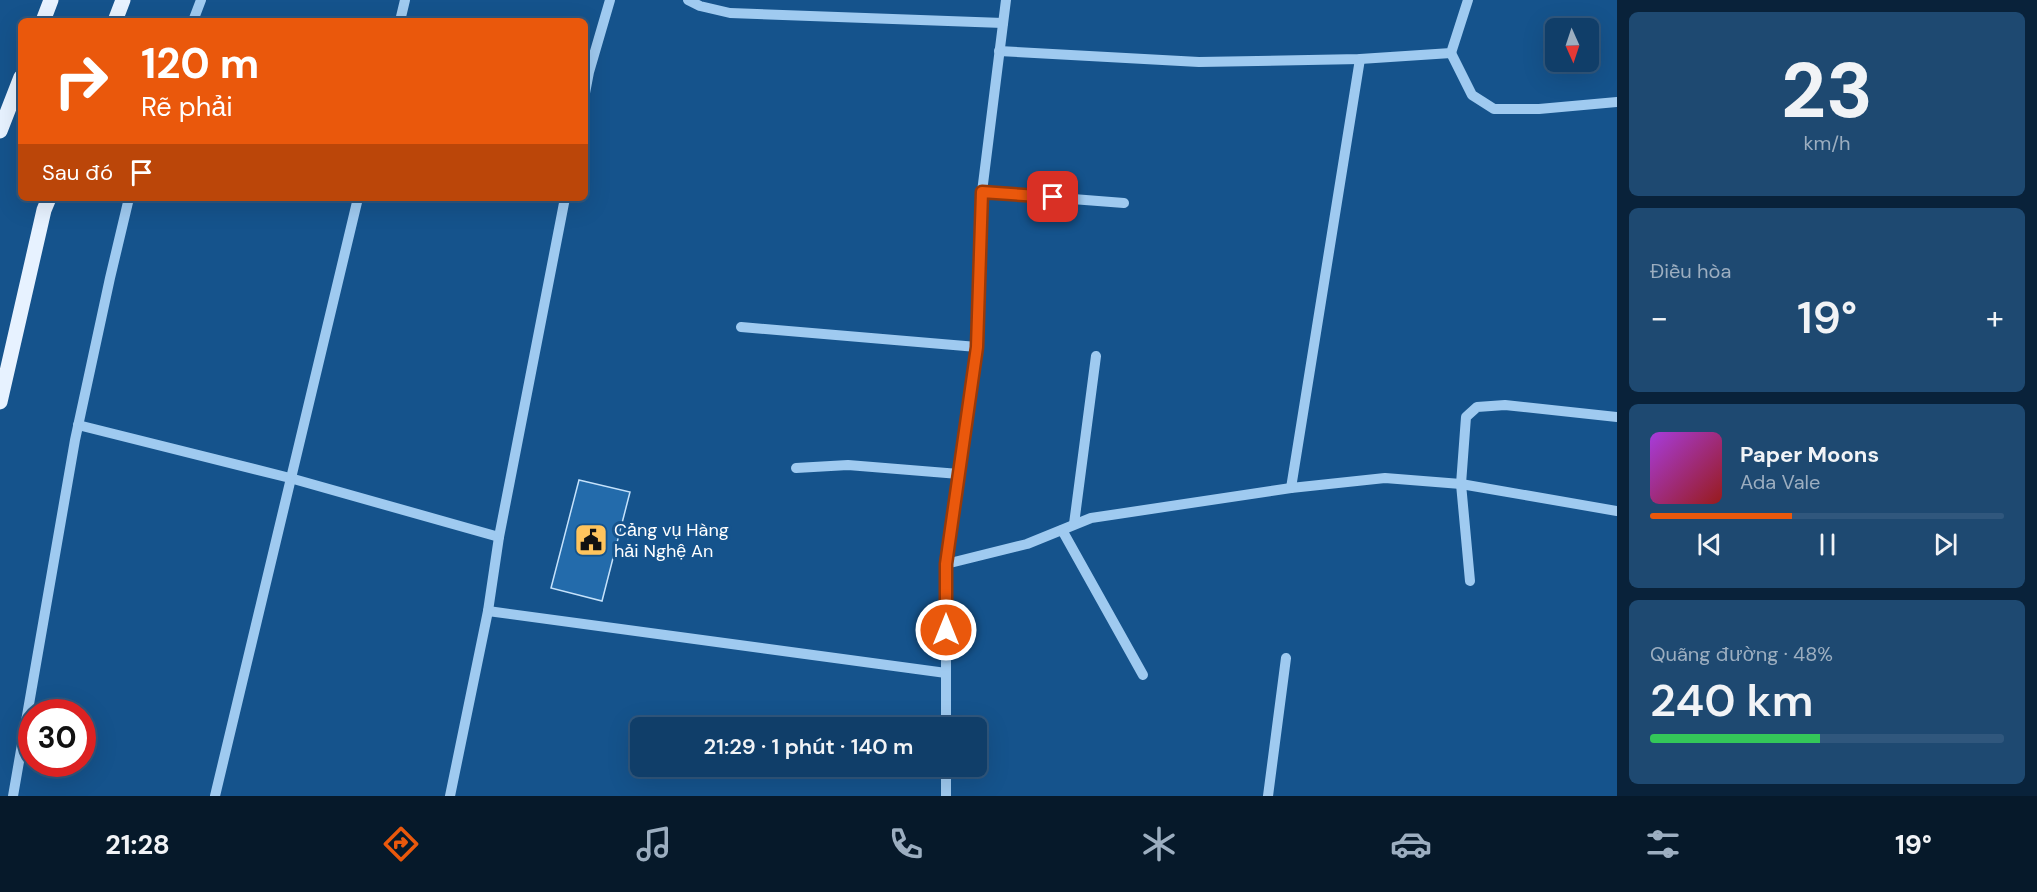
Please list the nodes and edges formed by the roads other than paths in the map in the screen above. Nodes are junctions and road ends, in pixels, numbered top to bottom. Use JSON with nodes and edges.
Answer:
{"nodes":[{"id":1,"x":51,"y":0,"type":"edge"},
{"id":2,"x":123,"y":0,"type":"edge"},
{"id":3,"x":201,"y":0,"type":"edge"},
{"id":4,"x":405,"y":0,"type":"edge"},
{"id":5,"x":610,"y":0,"type":"edge"},
{"id":6,"x":688,"y":0,"type":"edge"},
{"id":7,"x":1006,"y":0,"type":"edge"},
{"id":8,"x":1468,"y":0,"type":"edge"},
{"id":9,"x":44,"y":18,"type":"edge"},
{"id":10,"x":116,"y":18,"type":"edge"},
{"id":11,"x":194,"y":18,"type":"edge"},
{"id":12,"x":401,"y":18,"type":"edge"},
{"id":13,"x":1003,"y":23,"type":"junction"},
{"id":14,"x":999,"y":51,"type":"junction"},
{"id":15,"x":1451,"y":53,"type":"junction"},
{"id":16,"x":1360,"y":59,"type":"junction"},
{"id":17,"x":588,"y":77,"type":"edge"},
{"id":18,"x":18,"y":85,"type":"edge"},
{"id":19,"x":1617,"y":102,"type":"edge"},
{"id":20,"x":0,"y":131,"type":"edge"},
{"id":21,"x":982,"y":192,"type":"junction"},
{"id":22,"x":48,"y":201,"type":"edge"},
{"id":23,"x":128,"y":201,"type":"edge"},
{"id":24,"x":357,"y":201,"type":"edge"},
{"id":25,"x":564,"y":201,"type":"edge"},
{"id":26,"x":1124,"y":202,"type":"dead end"},
{"id":27,"x":741,"y":327,"type":"dead end"},
{"id":28,"x":977,"y":347,"type":"junction"},
{"id":29,"x":1096,"y":356,"type":"dead end"},
{"id":30,"x":0,"y":402,"type":"edge"},
{"id":31,"x":1617,"y":417,"type":"edge"},
{"id":32,"x":78,"y":425,"type":"junction"},
{"id":33,"x":796,"y":468,"type":"dead end"},
{"id":34,"x":959,"y":474,"type":"junction"},
{"id":35,"x":290,"y":478,"type":"junction"},
{"id":36,"x":1461,"y":484,"type":"junction"},
{"id":37,"x":1291,"y":488,"type":"junction"},
{"id":38,"x":1617,"y":511,"type":"edge"},
{"id":39,"x":1074,"y":524,"type":"junction"},
{"id":40,"x":1062,"y":530,"type":"junction"},
{"id":41,"x":499,"y":537,"type":"junction"},
{"id":42,"x":946,"y":564,"type":"junction"},
{"id":43,"x":1470,"y":581,"type":"dead end"},
{"id":44,"x":488,"y":611,"type":"junction"},
{"id":45,"x":1286,"y":658,"type":"dead end"},
{"id":46,"x":946,"y":673,"type":"junction"},
{"id":47,"x":1143,"y":675,"type":"dead end"},
{"id":48,"x":946,"y":717,"type":"edge"},
{"id":49,"x":946,"y":777,"type":"edge"},
{"id":50,"x":13,"y":796,"type":"edge"},
{"id":51,"x":215,"y":796,"type":"edge"},
{"id":52,"x":450,"y":796,"type":"edge"},
{"id":53,"x":946,"y":796,"type":"edge"},
{"id":54,"x":1268,"y":796,"type":"edge"}],
"edges":[{"from":1,"to":9,"type":"main road"},
{"from":2,"to":10,"type":"main road"},
{"from":3,"to":11,"type":"street"},
{"from":4,"to":12,"type":"street"},
{"from":5,"to":17,"type":"street"},
{"from":6,"to":13,"type":"street"},
{"from":7,"to":13,"type":"street"},
{"from":8,"to":15,"type":"street"},
{"from":13,"to":14,"type":"street"},
{"from":14,"to":16,"type":"street"},
{"from":14,"to":21,"type":"street"},
{"from":15,"to":16,"type":"street"},
{"from":15,"to":19,"type":"street"},
{"from":16,"to":37,"type":"street"},
{"from":18,"to":20,"type":"main road"},
{"from":21,"to":26,"type":"street"},
{"from":21,"to":28,"type":"street"},
{"from":22,"to":30,"type":"main road"},
{"from":23,"to":32,"type":"street"},
{"from":24,"to":35,"type":"street"},
{"from":25,"to":41,"type":"street"},
{"from":27,"to":28,"type":"street"},
{"from":28,"to":34,"type":"street"},
{"from":29,"to":39,"type":"street"},
{"from":31,"to":36,"type":"street"},
{"from":32,"to":35,"type":"street"},
{"from":32,"to":50,"type":"street"},
{"from":33,"to":34,"type":"street"},
{"from":34,"to":42,"type":"street"},
{"from":35,"to":41,"type":"street"},
{"from":35,"to":51,"type":"street"},
{"from":36,"to":37,"type":"street"},
{"from":36,"to":38,"type":"street"},
{"from":36,"to":43,"type":"street"},
{"from":37,"to":39,"type":"street"},
{"from":39,"to":40,"type":"street"},
{"from":40,"to":42,"type":"street"},
{"from":40,"to":47,"type":"street"},
{"from":41,"to":44,"type":"street"},
{"from":42,"to":46,"type":"street"},
{"from":44,"to":46,"type":"street"},
{"from":44,"to":52,"type":"street"},
{"from":45,"to":54,"type":"street"},
{"from":46,"to":48,"type":"street"},
{"from":49,"to":53,"type":"street"}]}
